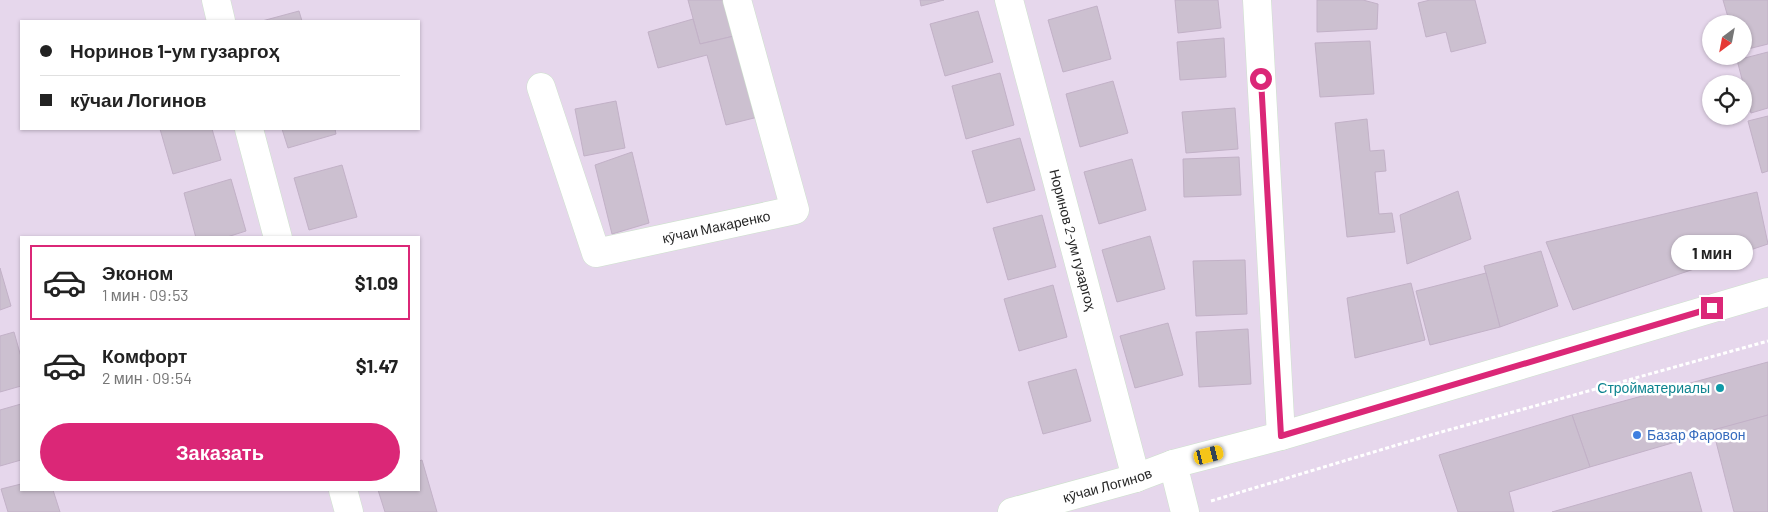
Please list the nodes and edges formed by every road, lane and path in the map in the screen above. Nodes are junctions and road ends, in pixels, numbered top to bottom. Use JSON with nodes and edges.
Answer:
{"nodes":[{"id":1,"x":216,"y":0,"type":"edge"},
{"id":2,"x":737,"y":0,"type":"edge"},
{"id":3,"x":1009,"y":0,"type":"edge"},
{"id":4,"x":1257,"y":0,"type":"edge"},
{"id":5,"x":222,"y":20,"type":"edge"},
{"id":6,"x":541,"y":87,"type":"dead end"},
{"id":7,"x":249,"y":130,"type":"edge"},
{"id":8,"x":277,"y":236,"type":"edge"},
{"id":9,"x":1768,"y":292,"type":"edge"},
{"id":10,"x":1768,"y":341,"type":"edge"},
{"id":11,"x":1281,"y":436,"type":"junction"},
{"id":12,"x":1173,"y":464,"type":"junction"},
{"id":13,"x":1136,"y":478,"type":"junction"},
{"id":14,"x":343,"y":491,"type":"edge"},
{"id":15,"x":1197,"y":507,"type":"edge"},
{"id":16,"x":349,"y":512,"type":"edge"},
{"id":17,"x":1012,"y":512,"type":"edge"}],
"edges":[{"from":1,"to":5,"type":"street"},
{"from":2,"to":6,"type":"street","name":"кӯчаи Макаренко"},
{"from":3,"to":13,"type":"street","name":"Норинов 2-ум гузаргоҳ"},
{"from":4,"to":11,"type":"street"},
{"from":7,"to":8,"type":"street"},
{"from":9,"to":11,"type":"street"},
{"from":10,"to":15,"type":"path"},
{"from":11,"to":12,"type":"street"},
{"from":12,"to":13,"type":"street","name":"кӯчаи Логинов"},
{"from":12,"to":15,"type":"street"},
{"from":13,"to":17,"type":"street","name":"кӯчаи Логинов"},
{"from":14,"to":16,"type":"street"}]}
